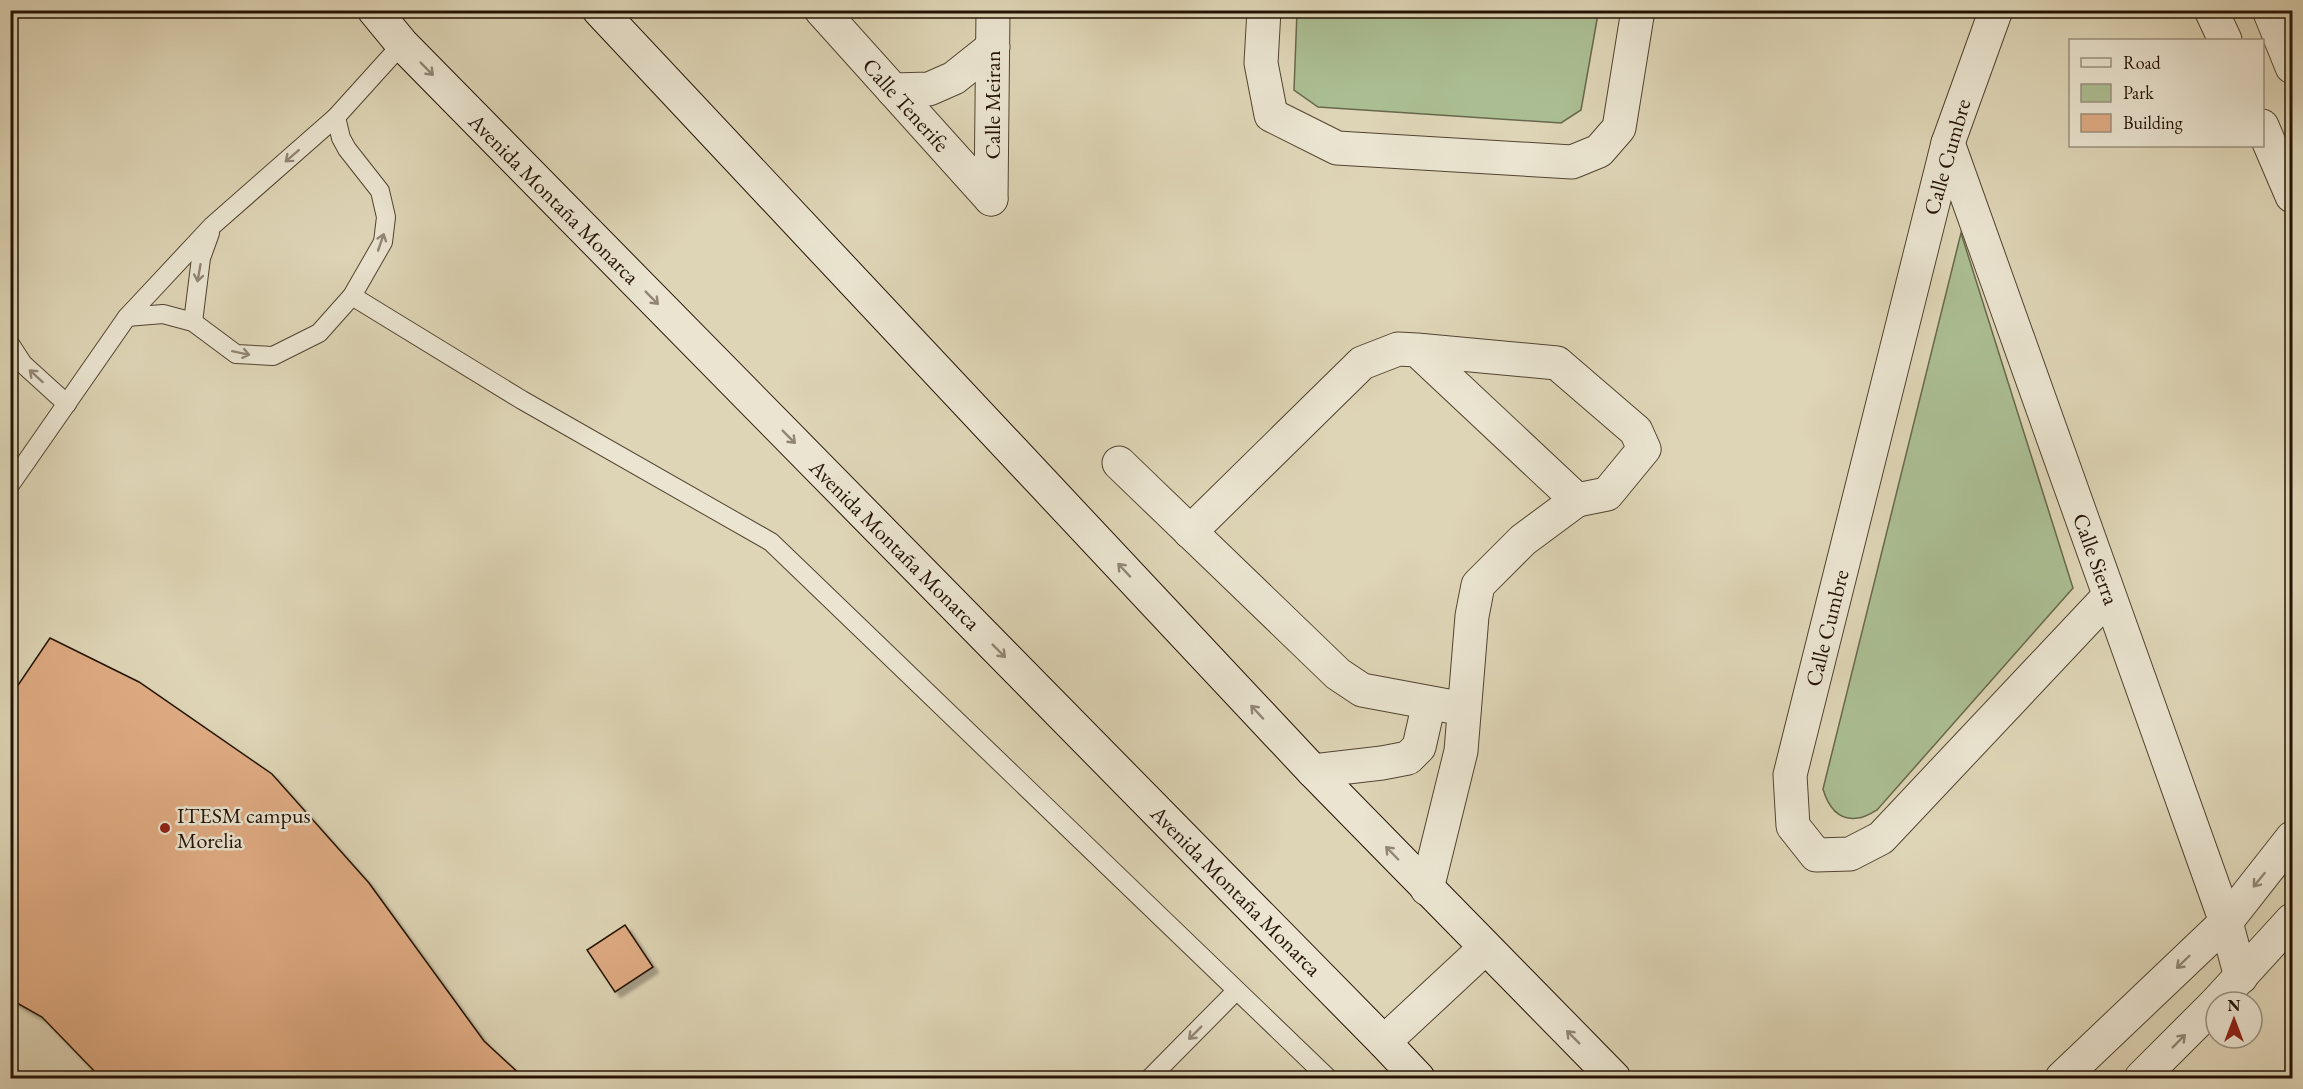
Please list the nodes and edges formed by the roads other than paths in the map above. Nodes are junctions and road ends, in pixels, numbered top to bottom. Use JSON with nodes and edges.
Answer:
{"nodes":[{"id":1,"x":374,"y":10,"type":"edge"},
{"id":2,"x":599,"y":10,"type":"edge"},
{"id":3,"x":820,"y":10,"type":"edge"},
{"id":4,"x":993,"y":10,"type":"edge"},
{"id":5,"x":1264,"y":10,"type":"edge"},
{"id":6,"x":1638,"y":10,"type":"edge"},
{"id":7,"x":1996,"y":10,"type":"edge"},
{"id":8,"x":2211,"y":10,"type":"edge"},
{"id":9,"x":2269,"y":10,"type":"edge"},
{"id":10,"x":2225,"y":39,"type":"edge"},
{"id":11,"x":402,"y":44,"type":"junction"},
{"id":12,"x":993,"y":47,"type":"junction"},
{"id":13,"x":2292,"y":67,"type":"edge"},
{"id":14,"x":893,"y":90,"type":"junction"},
{"id":15,"x":336,"y":117,"type":"junction"},
{"id":16,"x":2264,"y":131,"type":"edge"},
{"id":17,"x":1948,"y":143,"type":"junction"},
{"id":18,"x":2292,"y":196,"type":"edge"},
{"id":19,"x":991,"y":199,"type":"joint"},
{"id":20,"x":212,"y":226,"type":"junction"},
{"id":21,"x":352,"y":296,"type":"junction"},
{"id":22,"x":127,"y":317,"type":"junction"},
{"id":23,"x":193,"y":322,"type":"junction"},
{"id":24,"x":10,"y":344,"type":"edge"},
{"id":25,"x":1417,"y":350,"type":"junction"},
{"id":26,"x":67,"y":404,"type":"junction"},
{"id":27,"x":1119,"y":463,"type":"dead end"},
{"id":28,"x":10,"y":485,"type":"edge"},
{"id":29,"x":1577,"y":500,"type":"junction"},
{"id":30,"x":1190,"y":531,"type":"junction"},
{"id":31,"x":2109,"y":596,"type":"junction"},
{"id":32,"x":1429,"y":703,"type":"junction"},
{"id":33,"x":1464,"y":709,"type":"junction"},
{"id":34,"x":1313,"y":771,"type":"junction"},
{"id":35,"x":2292,"y":838,"type":"edge"},
{"id":36,"x":1427,"y":889,"type":"junction"},
{"id":37,"x":2292,"y":920,"type":"edge"},
{"id":38,"x":2226,"y":922,"type":"junction"},
{"id":39,"x":1485,"y":948,"type":"junction"},
{"id":40,"x":2241,"y":977,"type":"junction"},
{"id":41,"x":2228,"y":990,"type":"edge"},
{"id":42,"x":1236,"y":991,"type":"junction"},
{"id":43,"x":2204,"y":1014,"type":"edge"},
{"id":44,"x":1384,"y":1042,"type":"junction"},
{"id":45,"x":1150,"y":1078,"type":"edge"},
{"id":46,"x":1328,"y":1078,"type":"edge"},
{"id":47,"x":1418,"y":1078,"type":"edge"},
{"id":48,"x":1614,"y":1078,"type":"edge"},
{"id":49,"x":2062,"y":1078,"type":"edge"},
{"id":50,"x":2141,"y":1078,"type":"edge"}],
"edges":[{"from":1,"to":11,"type":"street","name":"Avenida Montaña Monarca"},
{"from":34,"to":2,"type":"street","one_way":true},
{"from":3,"to":14,"type":"street","name":"Calle Tenerife"},
{"from":4,"to":12,"type":"street","name":"Calle Meiran"},
{"from":5,"to":6,"type":"street"},
{"from":7,"to":17,"type":"street","name":"Calle Cumbre"},
{"from":8,"to":10,"type":"street"},
{"from":9,"to":13,"type":"street"},
{"from":11,"to":15,"type":"lane"},
{"from":11,"to":44,"type":"street","name":"Avenida Montaña Monarca","one_way":true},
{"from":12,"to":14,"type":"street"},
{"from":12,"to":19,"type":"street","name":"Calle Meiran"},
{"from":14,"to":19,"type":"street","name":"Calle Tenerife"},
{"from":15,"to":20,"type":"lane","one_way":true},
{"from":21,"to":15,"type":"lane","one_way":true},
{"from":16,"to":18,"type":"street"},
{"from":17,"to":31,"type":"street","name":"Calle Sierra"},
{"from":17,"to":31,"type":"street","name":"Calle Cumbre"},
{"from":20,"to":22,"type":"lane"},
{"from":20,"to":23,"type":"lane","one_way":true},
{"from":23,"to":21,"type":"lane","one_way":true},
{"from":21,"to":42,"type":"lane"},
{"from":22,"to":23,"type":"lane"},
{"from":22,"to":26,"type":"lane"},
{"from":26,"to":24,"type":"lane","one_way":true},
{"from":25,"to":29,"type":"street"},
{"from":25,"to":29,"type":"street"},
{"from":25,"to":30,"type":"street"},
{"from":26,"to":28,"type":"lane"},
{"from":27,"to":30,"type":"street"},
{"from":29,"to":33,"type":"street"},
{"from":30,"to":32,"type":"street"},
{"from":31,"to":38,"type":"street","name":"Calle Sierra"},
{"from":32,"to":33,"type":"street"},
{"from":32,"to":34,"type":"street"},
{"from":33,"to":36,"type":"street"},
{"from":36,"to":34,"type":"street","one_way":true},
{"from":35,"to":38,"type":"street","one_way":true},
{"from":36,"to":39,"type":"street"},
{"from":37,"to":40,"type":"street"},
{"from":38,"to":40,"type":"street","name":"Calle Sierra"},
{"from":38,"to":49,"type":"street","one_way":true},
{"from":39,"to":44,"type":"street"},
{"from":48,"to":39,"type":"street","one_way":true},
{"from":40,"to":41,"type":"street"},
{"from":42,"to":45,"type":"lane","one_way":true},
{"from":42,"to":46,"type":"lane"},
{"from":50,"to":43,"type":"street","one_way":true},
{"from":44,"to":47,"type":"street","name":"Avenida Montaña Monarca"}]}
